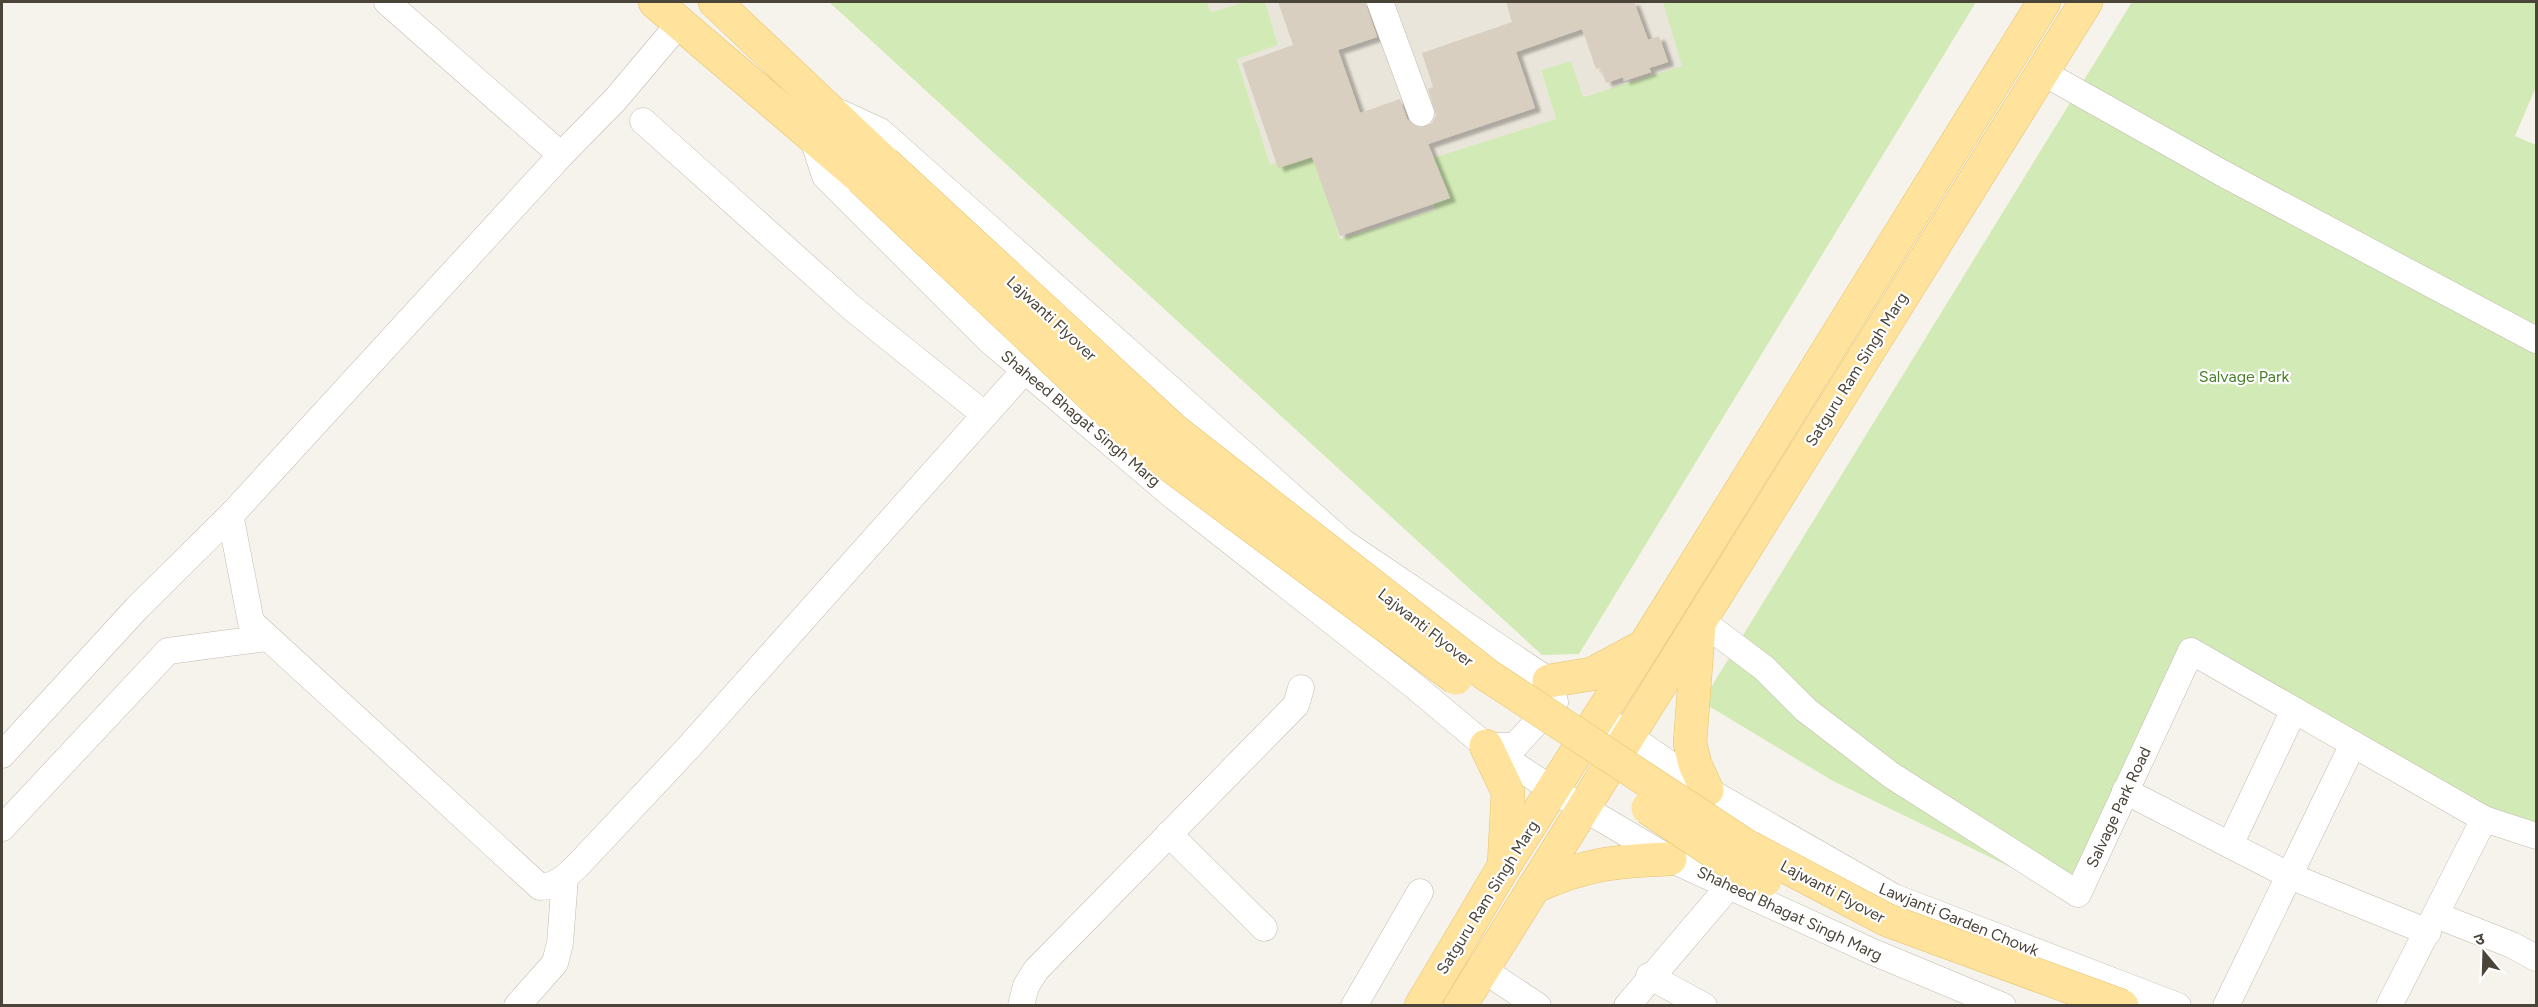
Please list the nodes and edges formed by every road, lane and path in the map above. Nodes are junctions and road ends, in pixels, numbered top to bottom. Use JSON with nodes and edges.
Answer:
{"nodes":[{"id":1,"x":387,"y":2,"type":"edge"},
{"id":2,"x":655,"y":2,"type":"edge"},
{"id":3,"x":715,"y":2,"type":"edge"},
{"id":4,"x":1380,"y":2,"type":"edge"},
{"id":5,"x":2044,"y":2,"type":"edge"},
{"id":6,"x":2086,"y":2,"type":"edge"},
{"id":7,"x":679,"y":24,"type":"junction"},
{"id":8,"x":2042,"y":72,"type":"junction"},
{"id":9,"x":824,"y":105,"type":"junction"},
{"id":10,"x":1421,"y":113,"type":"dead end"},
{"id":11,"x":643,"y":121,"type":"dead end"},
{"id":12,"x":812,"y":136,"type":"junction"},
{"id":13,"x":561,"y":155,"type":"junction"},
{"id":14,"x":873,"y":170,"type":"junction"},
{"id":15,"x":2536,"y":340,"type":"edge"},
{"id":16,"x":1025,"y":370,"type":"junction"},
{"id":17,"x":984,"y":415,"type":"junction"},
{"id":18,"x":233,"y":513,"type":"junction"},
{"id":19,"x":1700,"y":619,"type":"junction"},
{"id":20,"x":267,"y":638,"type":"junction"},
{"id":21,"x":1646,"y":645,"type":"junction"},
{"id":22,"x":1549,"y":681,"type":"junction"},
{"id":23,"x":1301,"y":688,"type":"dead end"},
{"id":24,"x":2294,"y":710,"type":"junction"},
{"id":25,"x":1600,"y":716,"type":"junction"},
{"id":26,"x":1627,"y":736,"type":"junction"},
{"id":27,"x":2353,"y":744,"type":"junction"},
{"id":28,"x":1486,"y":746,"type":"junction"},
{"id":29,"x":2,"y":755,"type":"edge"},
{"id":30,"x":1553,"y":790,"type":"junction"},
{"id":31,"x":1707,"y":790,"type":"junction"},
{"id":32,"x":2125,"y":791,"type":"junction"},
{"id":33,"x":1583,"y":807,"type":"junction"},
{"id":34,"x":2484,"y":819,"type":"junction"},
{"id":35,"x":2,"y":828,"type":"edge"},
{"id":36,"x":1169,"y":834,"type":"junction"},
{"id":37,"x":2536,"y":836,"type":"edge"},
{"id":38,"x":2230,"y":845,"type":"junction"},
{"id":39,"x":1670,"y":858,"type":"junction"},
{"id":40,"x":1504,"y":866,"type":"junction"},
{"id":41,"x":2290,"y":876,"type":"junction"},
{"id":42,"x":565,"y":878,"type":"junction"},
{"id":43,"x":1730,"y":885,"type":"junction"},
{"id":44,"x":1534,"y":887,"type":"junction"},
{"id":45,"x":1420,"y":892,"type":"dead end"},
{"id":46,"x":1894,"y":897,"type":"junction"},
{"id":47,"x":2432,"y":924,"type":"junction"},
{"id":48,"x":1264,"y":928,"type":"dead end"},
{"id":49,"x":1873,"y":952,"type":"junction"},
{"id":50,"x":2536,"y":958,"type":"edge"},
{"id":51,"x":1482,"y":969,"type":"junction"},
{"id":52,"x":1650,"y":976,"type":"junction"},
{"id":53,"x":517,"y":1005,"type":"edge"},
{"id":54,"x":1021,"y":1005,"type":"edge"},
{"id":55,"x":1354,"y":1005,"type":"edge"},
{"id":56,"x":1421,"y":1005,"type":"edge"},
{"id":57,"x":1460,"y":1005,"type":"edge"},
{"id":58,"x":1538,"y":1005,"type":"edge"},
{"id":59,"x":1627,"y":1005,"type":"edge"},
{"id":60,"x":1704,"y":1005,"type":"edge"},
{"id":61,"x":2003,"y":1005,"type":"edge"},
{"id":62,"x":2055,"y":1005,"type":"edge"},
{"id":63,"x":2122,"y":1005,"type":"edge"},
{"id":64,"x":2178,"y":1005,"type":"edge"},
{"id":65,"x":2226,"y":1005,"type":"edge"},
{"id":66,"x":2389,"y":1005,"type":"edge"}],
"edges":[{"from":1,"to":13,"type":"street"},
{"from":2,"to":7,"type":"main road"},
{"from":3,"to":9,"type":"main road"},
{"from":4,"to":10,"type":"street"},
{"from":5,"to":21,"type":"main road","name":"Satguru Ram Singh Marg"},
{"from":6,"to":8,"type":"main road","name":"Satguru Ram Singh Marg"},
{"from":7,"to":12,"type":"main road"},
{"from":7,"to":13,"type":"street"},
{"from":8,"to":15,"type":"street"},
{"from":8,"to":19,"type":"main road","name":"Satguru Ram Singh Marg"},
{"from":9,"to":14,"type":"main road","name":"Lajwanti Flyover"},
{"from":9,"to":22,"type":"street"},
{"from":11,"to":17,"type":"street"},
{"from":12,"to":14,"type":"main road","name":"Lajwanti Flyover"},
{"from":12,"to":16,"type":"street","name":"Shaheed Bhagat Singh Marg"},
{"from":13,"to":18,"type":"street"},
{"from":14,"to":62,"type":"main road","name":"Lajwanti Flyover","bridge":true},
{"from":14,"to":63,"type":"main road","name":"Lajwanti Flyover","bridge":true},
{"from":16,"to":17,"type":"street"},
{"from":16,"to":28,"type":"street","name":"Shaheed Bhagat Singh Marg"},
{"from":17,"to":42,"type":"street"},
{"from":18,"to":20,"type":"street"},
{"from":18,"to":29,"type":"street"},
{"from":19,"to":26,"type":"main road","name":"Satguru Ram Singh Marg"},
{"from":19,"to":31,"type":"main road"},
{"from":19,"to":32,"type":"street","name":"Salvage Park Road"},
{"from":20,"to":35,"type":"street"},
{"from":20,"to":42,"type":"street"},
{"from":21,"to":22,"type":"main road"},
{"from":21,"to":25,"type":"main road","name":"Satguru Ram Singh Marg"},
{"from":22,"to":25,"type":"main road"},
{"from":22,"to":28,"type":"street"},
{"from":23,"to":36,"type":"street"},
{"from":24,"to":27,"type":"street","name":"Salvage Park Road"},
{"from":24,"to":32,"type":"street","name":"Salvage Park Road"},
{"from":24,"to":38,"type":"street"},
{"from":25,"to":26,"type":"street","name":"Lawjanti Garden Chowk"},
{"from":25,"to":30,"type":"main road"},
{"from":26,"to":31,"type":"street","name":"Lawjanti Garden Chowk"},
{"from":26,"to":33,"type":"main road"},
{"from":27,"to":34,"type":"street","name":"Salvage Park Road"},
{"from":27,"to":41,"type":"street"},
{"from":28,"to":30,"type":"street","name":"Shaheed Bhagat Singh Marg"},
{"from":28,"to":40,"type":"main road"},
{"from":30,"to":33,"type":"street"},
{"from":30,"to":40,"type":"main road","name":"Satguru Ram Singh Marg"},
{"from":31,"to":46,"type":"street","name":"Lawjanti Garden Chowk"},
{"from":32,"to":38,"type":"street"},
{"from":33,"to":39,"type":"street","name":"Shaheed Bhagat Singh Marg"},
{"from":33,"to":44,"type":"main road","name":"Satguru Ram Singh Marg"},
{"from":34,"to":37,"type":"street","name":"Salvage Park Road"},
{"from":34,"to":47,"type":"street"},
{"from":36,"to":48,"type":"street"},
{"from":36,"to":54,"type":"street"},
{"from":38,"to":41,"type":"street"},
{"from":39,"to":43,"type":"street","name":"Shaheed Bhagat Singh Marg"},
{"from":39,"to":44,"type":"main road"},
{"from":40,"to":56,"type":"main road","name":"Satguru Ram Singh Marg"},
{"from":41,"to":47,"type":"street"},
{"from":41,"to":65,"type":"street"},
{"from":42,"to":53,"type":"street"},
{"from":43,"to":49,"type":"street","name":"Shaheed Bhagat Singh Marg"},
{"from":43,"to":52,"type":"street"},
{"from":44,"to":51,"type":"main road","name":"Satguru Ram Singh Marg"},
{"from":45,"to":55,"type":"street"},
{"from":46,"to":49,"type":"street"},
{"from":46,"to":64,"type":"street","name":"Lawjanti Garden Chowk"},
{"from":47,"to":50,"type":"street"},
{"from":47,"to":66,"type":"street"},
{"from":49,"to":61,"type":"street","name":"Shaheed Bhagat Singh Marg"},
{"from":51,"to":57,"type":"main road","name":"Satguru Ram Singh Marg"},
{"from":51,"to":58,"type":"street"},
{"from":52,"to":59,"type":"street"},
{"from":52,"to":60,"type":"street"}]}
